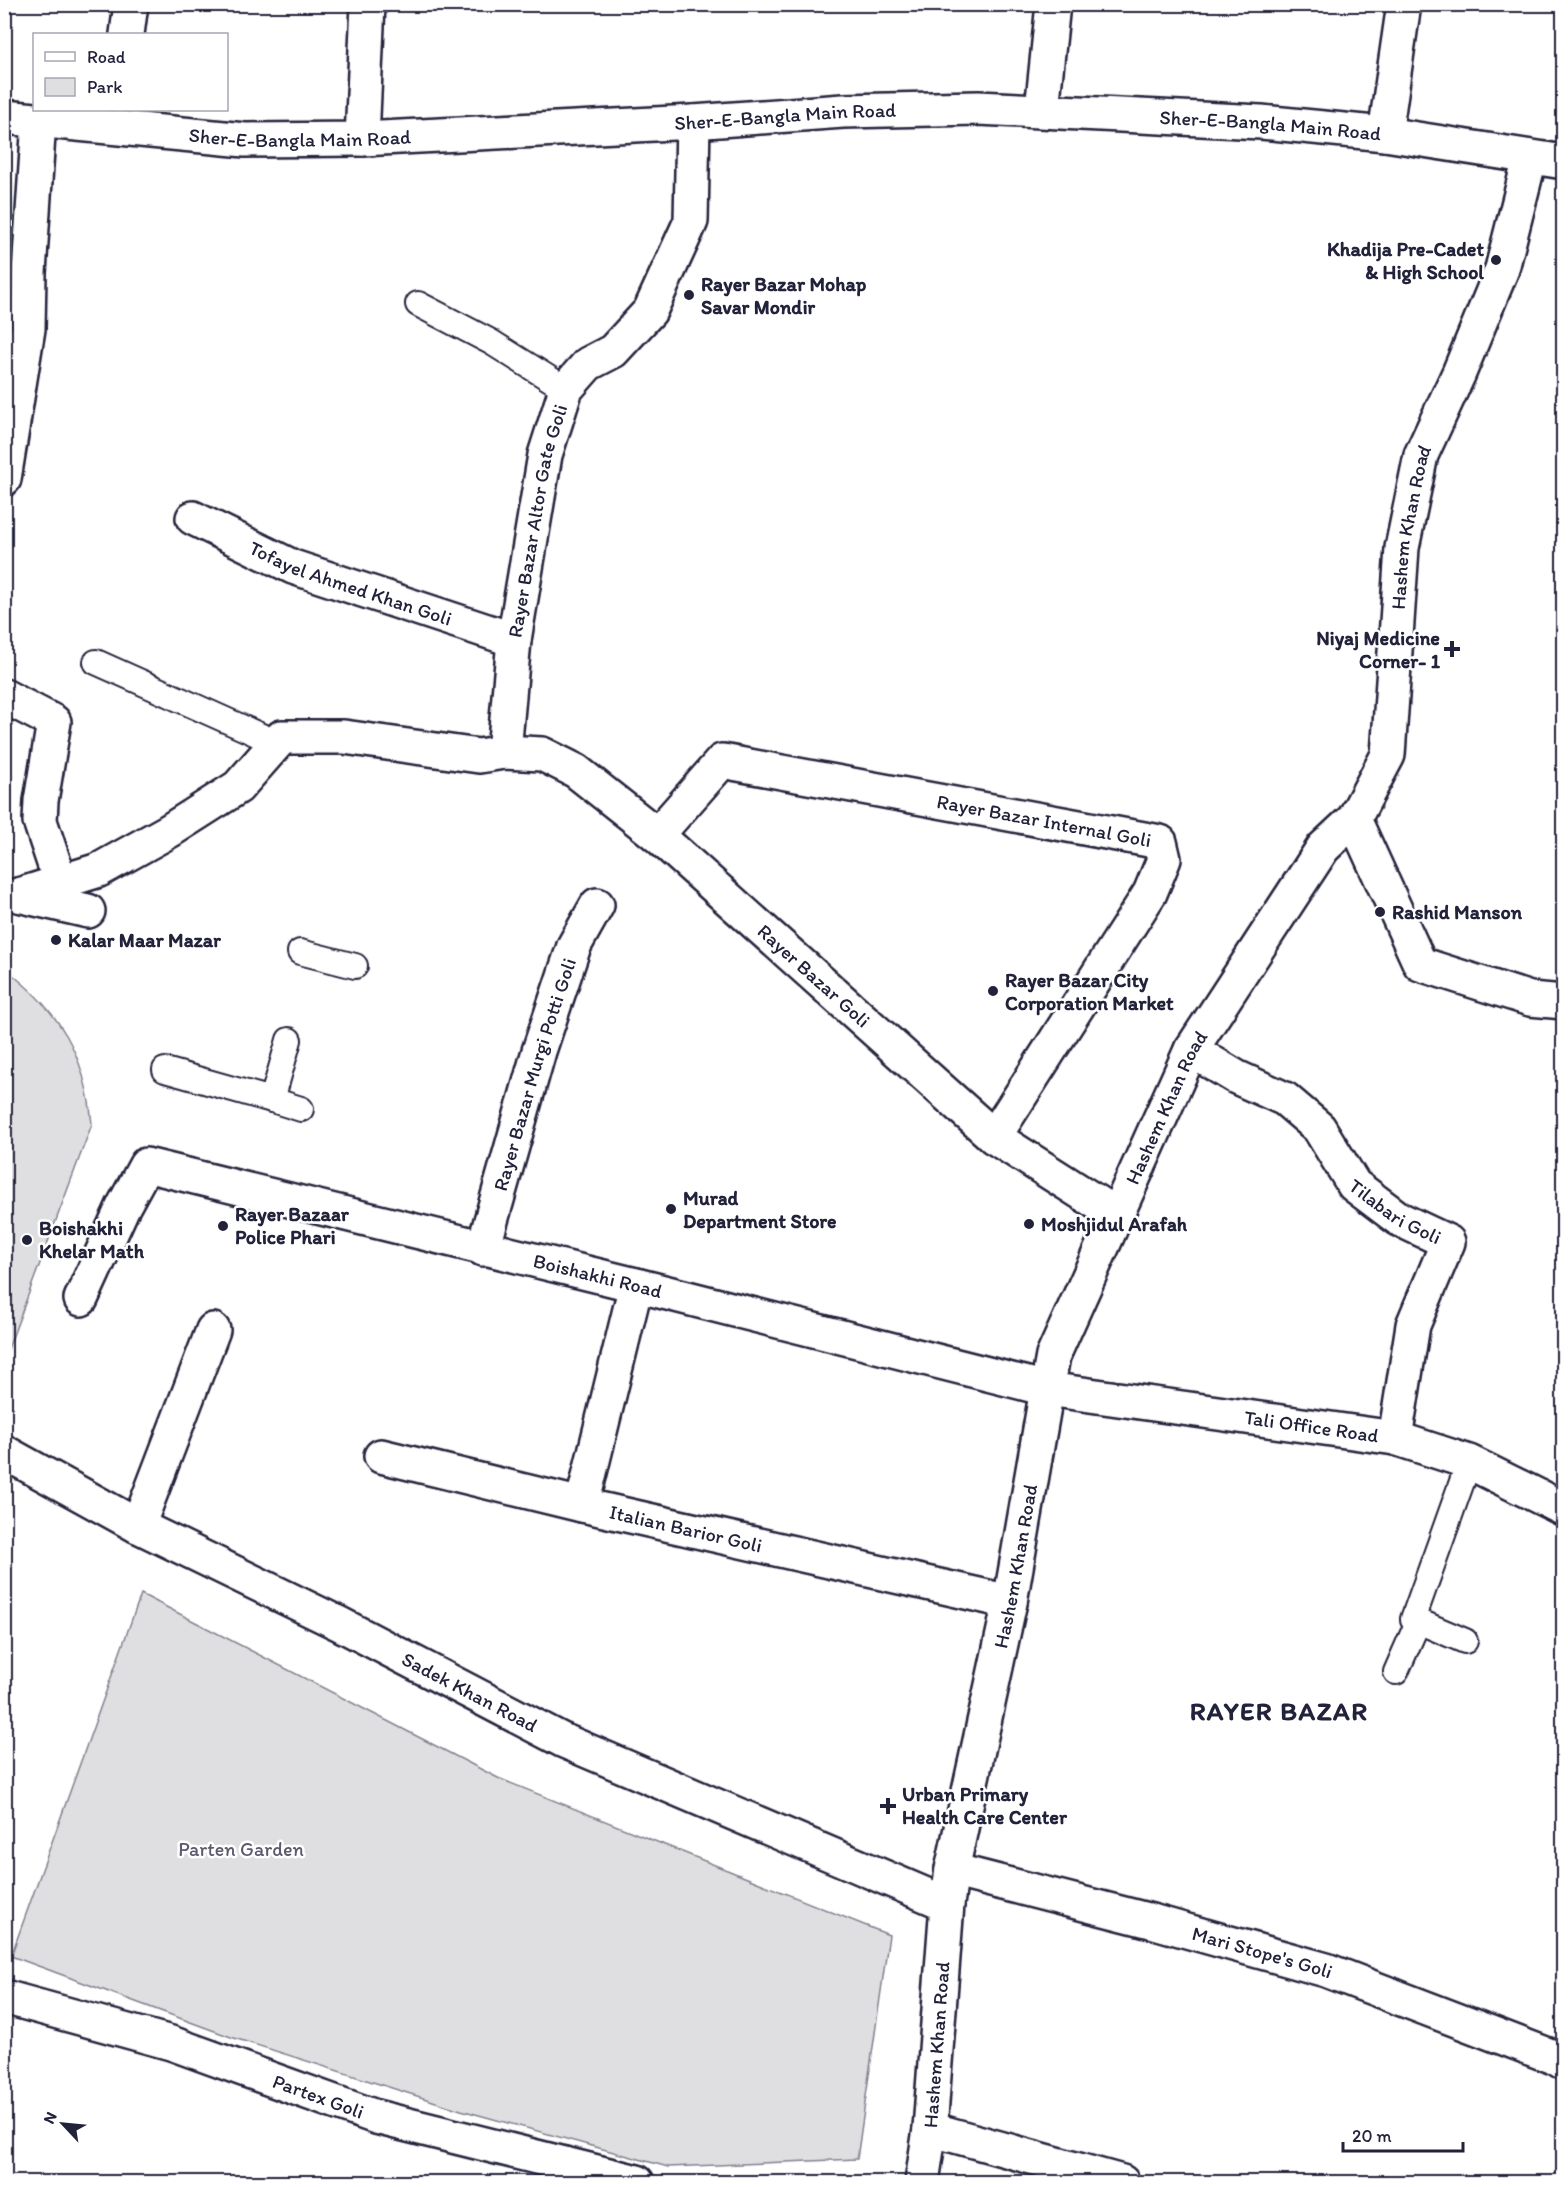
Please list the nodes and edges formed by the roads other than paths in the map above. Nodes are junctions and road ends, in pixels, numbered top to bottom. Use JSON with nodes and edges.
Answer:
{"nodes":[{"id":1,"x":131,"y":4,"type":"edge"},
{"id":2,"x":368,"y":4,"type":"edge"},
{"id":3,"x":1053,"y":4,"type":"edge"},
{"id":4,"x":1404,"y":4,"type":"edge"},
{"id":5,"x":127,"y":33,"type":"edge"},
{"id":6,"x":1042,"y":110,"type":"junction"},
{"id":7,"x":4,"y":117,"type":"edge"},
{"id":8,"x":118,"y":119,"type":"edge"},
{"id":9,"x":39,"y":120,"type":"junction"},
{"id":10,"x":693,"y":122,"type":"junction"},
{"id":11,"x":1385,"y":134,"type":"junction"},
{"id":12,"x":362,"y":138,"type":"junction"},
{"id":13,"x":1530,"y":158,"type":"junction"},
{"id":14,"x":1563,"y":162,"type":"edge"},
{"id":15,"x":418,"y":304,"type":"dead end"},
{"id":16,"x":566,"y":389,"type":"junction"},
{"id":17,"x":4,"y":479,"type":"edge"},
{"id":18,"x":193,"y":518,"type":"dead end"},
{"id":19,"x":514,"y":640,"type":"junction"},
{"id":20,"x":96,"y":662,"type":"dead end"},
{"id":21,"x":4,"y":696,"type":"edge"},
{"id":22,"x":277,"y":743,"type":"junction"},
{"id":23,"x":504,"y":752,"type":"junction"},
{"id":24,"x":1354,"y":819,"type":"junction"},
{"id":25,"x":657,"y":835,"type":"junction"},
{"id":26,"x":60,"y":881,"type":"junction"},
{"id":27,"x":12,"y":895,"type":"edge"},
{"id":28,"x":597,"y":905,"type":"dead end"},
{"id":29,"x":88,"y":911,"type":"dead end"},
{"id":30,"x":300,"y":952,"type":"dead end"},
{"id":31,"x":355,"y":966,"type":"dead end"},
{"id":32,"x":1563,"y":1002,"type":"edge"},
{"id":33,"x":289,"y":1040,"type":"dead end"},
{"id":34,"x":1191,"y":1050,"type":"junction"},
{"id":35,"x":165,"y":1070,"type":"dead end"},
{"id":36,"x":272,"y":1100,"type":"junction"},
{"id":37,"x":301,"y":1109,"type":"dead end"},
{"id":38,"x":994,"y":1137,"type":"junction"},
{"id":39,"x":1118,"y":1216,"type":"junction"},
{"id":40,"x":483,"y":1249,"type":"junction"},
{"id":41,"x":636,"y":1285,"type":"junction"},
{"id":42,"x":81,"y":1299,"type":"dead end"},
{"id":43,"x":213,"y":1330,"type":"dead end"},
{"id":44,"x":1047,"y":1389,"type":"junction"},
{"id":45,"x":1395,"y":1438,"type":"junction"},
{"id":46,"x":4,"y":1452,"type":"edge"},
{"id":47,"x":381,"y":1456,"type":"dead end"},
{"id":48,"x":1469,"y":1462,"type":"junction"},
{"id":49,"x":582,"y":1505,"type":"junction"},
{"id":50,"x":1563,"y":1509,"type":"edge"},
{"id":51,"x":138,"y":1526,"type":"junction"},
{"id":52,"x":1010,"y":1602,"type":"junction"},
{"id":53,"x":1418,"y":1622,"type":"junction"},
{"id":54,"x":1465,"y":1641,"type":"dead end"},
{"id":55,"x":1396,"y":1672,"type":"dead end"},
{"id":56,"x":952,"y":1870,"type":"junction"},
{"id":57,"x":947,"y":1904,"type":"junction"},
{"id":58,"x":4,"y":1997,"type":"edge"},
{"id":59,"x":1563,"y":2063,"type":"edge"},
{"id":60,"x":930,"y":2129,"type":"junction"},
{"id":61,"x":637,"y":2182,"type":"edge"},
{"id":62,"x":922,"y":2182,"type":"edge"},
{"id":63,"x":1122,"y":2182,"type":"edge"}],
"edges":[{"from":1,"to":5,"type":"street"},
{"from":2,"to":12,"type":"street"},
{"from":3,"to":6,"type":"street"},
{"from":4,"to":11,"type":"street"},
{"from":6,"to":10,"type":"street","name":"Sher-E-Bangla Main Road"},
{"from":6,"to":11,"type":"street","name":"Sher-E-Bangla Main Road"},
{"from":7,"to":9,"type":"street","name":"Sher-E-Bangla Main Road"},
{"from":8,"to":9,"type":"street","name":"Sher-E-Bangla Main Road"},
{"from":8,"to":12,"type":"street","name":"Sher-E-Bangla Main Road"},
{"from":9,"to":17,"type":"street"},
{"from":10,"to":12,"type":"street","name":"Sher-E-Bangla Main Road"},
{"from":10,"to":16,"type":"street","name":"Rayer Bazar Altor Gate Goli"},
{"from":11,"to":13,"type":"street","name":"Sher-E-Bangla Main Road"},
{"from":13,"to":14,"type":"street","name":"Sher-E-Bangla Main Road"},
{"from":13,"to":24,"type":"street","name":"Hashem Khan Road"},
{"from":15,"to":16,"type":"lane"},
{"from":16,"to":19,"type":"street","name":"Rayer Bazar Altor Gate Goli"},
{"from":18,"to":19,"type":"street","name":"Tofayel Ahmed Khan Goli"},
{"from":19,"to":23,"type":"street","name":"Rayer Bazar Altor Gate Goli"},
{"from":20,"to":22,"type":"lane"},
{"from":21,"to":26,"type":"street"},
{"from":22,"to":23,"type":"street","name":"Rayer Bazar Goli"},
{"from":22,"to":26,"type":"street"},
{"from":23,"to":25,"type":"street","name":"Rayer Bazar Goli"},
{"from":24,"to":32,"type":"street"},
{"from":24,"to":34,"type":"street","name":"Hashem Khan Road"},
{"from":25,"to":38,"type":"street","name":"Rayer Bazar Goli"},
{"from":25,"to":38,"type":"street","name":"Rayer Bazar Internal Goli"},
{"from":26,"to":27,"type":"street"},
{"from":27,"to":29,"type":"street"},
{"from":28,"to":40,"type":"street","name":"Rayer Bazar Murgi Potti Goli"},
{"from":30,"to":31,"type":"lane"},
{"from":33,"to":36,"type":"lane"},
{"from":34,"to":39,"type":"street","name":"Hashem Khan Road"},
{"from":34,"to":45,"type":"street","name":"Tilabari Goli"},
{"from":35,"to":36,"type":"lane"},
{"from":36,"to":37,"type":"lane"},
{"from":38,"to":39,"type":"street","name":"Rayer Bazar Goli"},
{"from":39,"to":44,"type":"street","name":"Hashem Khan Road"},
{"from":40,"to":41,"type":"street","name":"Boishakhi Road"},
{"from":40,"to":42,"type":"street","name":"Boishakhi Road"},
{"from":41,"to":44,"type":"street","name":"Boishakhi Road"},
{"from":41,"to":49,"type":"street","name":"Italian Barior Goli"},
{"from":43,"to":51,"type":"street"},
{"from":44,"to":45,"type":"street","name":"Tali Office Road"},
{"from":44,"to":52,"type":"street","name":"Hashem Khan Road"},
{"from":45,"to":48,"type":"street","name":"Tali Office Road"},
{"from":46,"to":51,"type":"street","name":"Sadek Khan Road"},
{"from":47,"to":49,"type":"street"},
{"from":48,"to":50,"type":"street","name":"Tali Office Road"},
{"from":48,"to":53,"type":"lane"},
{"from":49,"to":52,"type":"street","name":"Italian Barior Goli"},
{"from":51,"to":57,"type":"street","name":"Sadek Khan Road"},
{"from":52,"to":56,"type":"street","name":"Hashem Khan Road"},
{"from":53,"to":54,"type":"lane"},
{"from":53,"to":55,"type":"lane"},
{"from":56,"to":57,"type":"street","name":"Hashem Khan Road"},
{"from":56,"to":59,"type":"street","name":"Mari Stope's Goli"},
{"from":57,"to":60,"type":"street","name":"Hashem Khan Road"},
{"from":58,"to":61,"type":"street","name":"Partex Goli"},
{"from":60,"to":62,"type":"street","name":"Hashem Khan Road"},
{"from":60,"to":63,"type":"street"}]}
